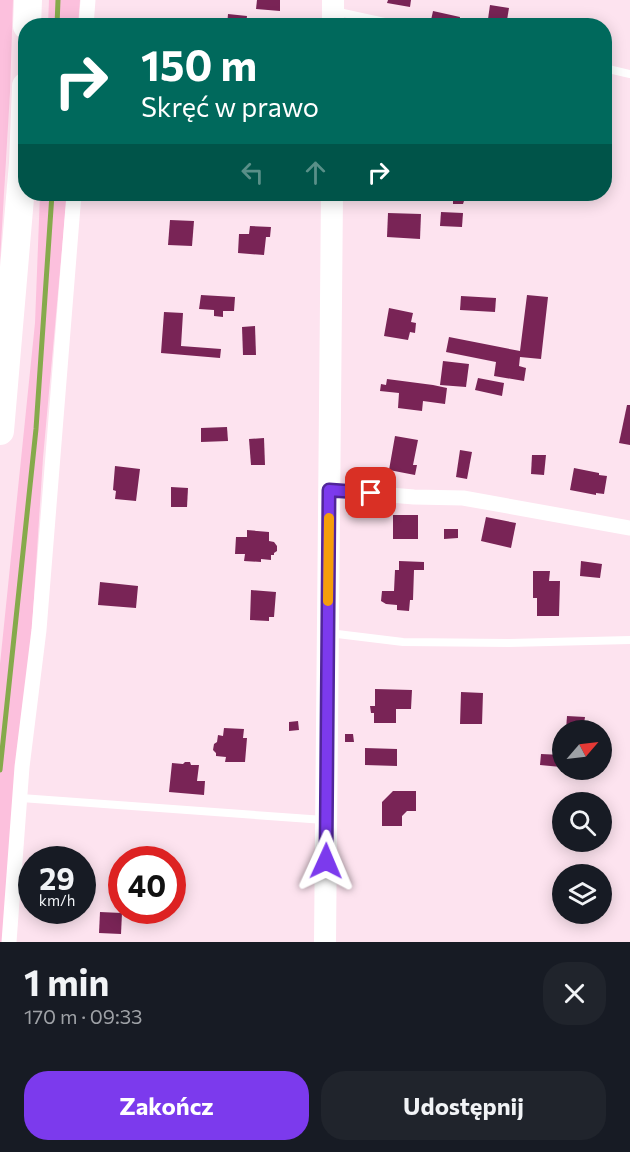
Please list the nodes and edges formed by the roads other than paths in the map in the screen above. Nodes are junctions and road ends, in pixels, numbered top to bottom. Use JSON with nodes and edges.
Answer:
{"nodes":[{"id":1,"x":28,"y":0,"type":"edge"},
{"id":2,"x":88,"y":0,"type":"edge"},
{"id":3,"x":333,"y":12,"type":"edge"},
{"id":4,"x":27,"y":18,"type":"edge"},
{"id":5,"x":87,"y":18,"type":"edge"},
{"id":6,"x":363,"y":18,"type":"edge"},
{"id":7,"x":612,"y":70,"type":"edge"},
{"id":8,"x":630,"y":74,"type":"edge"},
{"id":9,"x":20,"y":201,"type":"edge"},
{"id":10,"x":73,"y":201,"type":"edge"},
{"id":11,"x":332,"y":201,"type":"edge"},
{"id":12,"x":0,"y":431,"type":"edge"},
{"id":13,"x":329,"y":490,"type":"junction"},
{"id":14,"x":630,"y":528,"type":"edge"},
{"id":15,"x":327,"y":633,"type":"junction"},
{"id":16,"x":630,"y":640,"type":"edge"},
{"id":17,"x":21,"y":798,"type":"junction"},
{"id":18,"x":326,"y":820,"type":"junction"},
{"id":19,"x":9,"y":942,"type":"edge"},
{"id":20,"x":325,"y":942,"type":"edge"}],
"edges":[{"from":1,"to":4,"type":"highway"},
{"from":2,"to":5,"type":"street"},
{"from":3,"to":6,"type":"lane"},
{"from":7,"to":8,"type":"lane"},
{"from":9,"to":12,"type":"highway"},
{"from":10,"to":17,"type":"street"},
{"from":11,"to":13,"type":"street"},
{"from":13,"to":14,"type":"street"},
{"from":13,"to":15,"type":"street"},
{"from":15,"to":16,"type":"lane"},
{"from":15,"to":18,"type":"street"},
{"from":17,"to":18,"type":"lane"},
{"from":17,"to":19,"type":"street"},
{"from":18,"to":20,"type":"street"}]}
